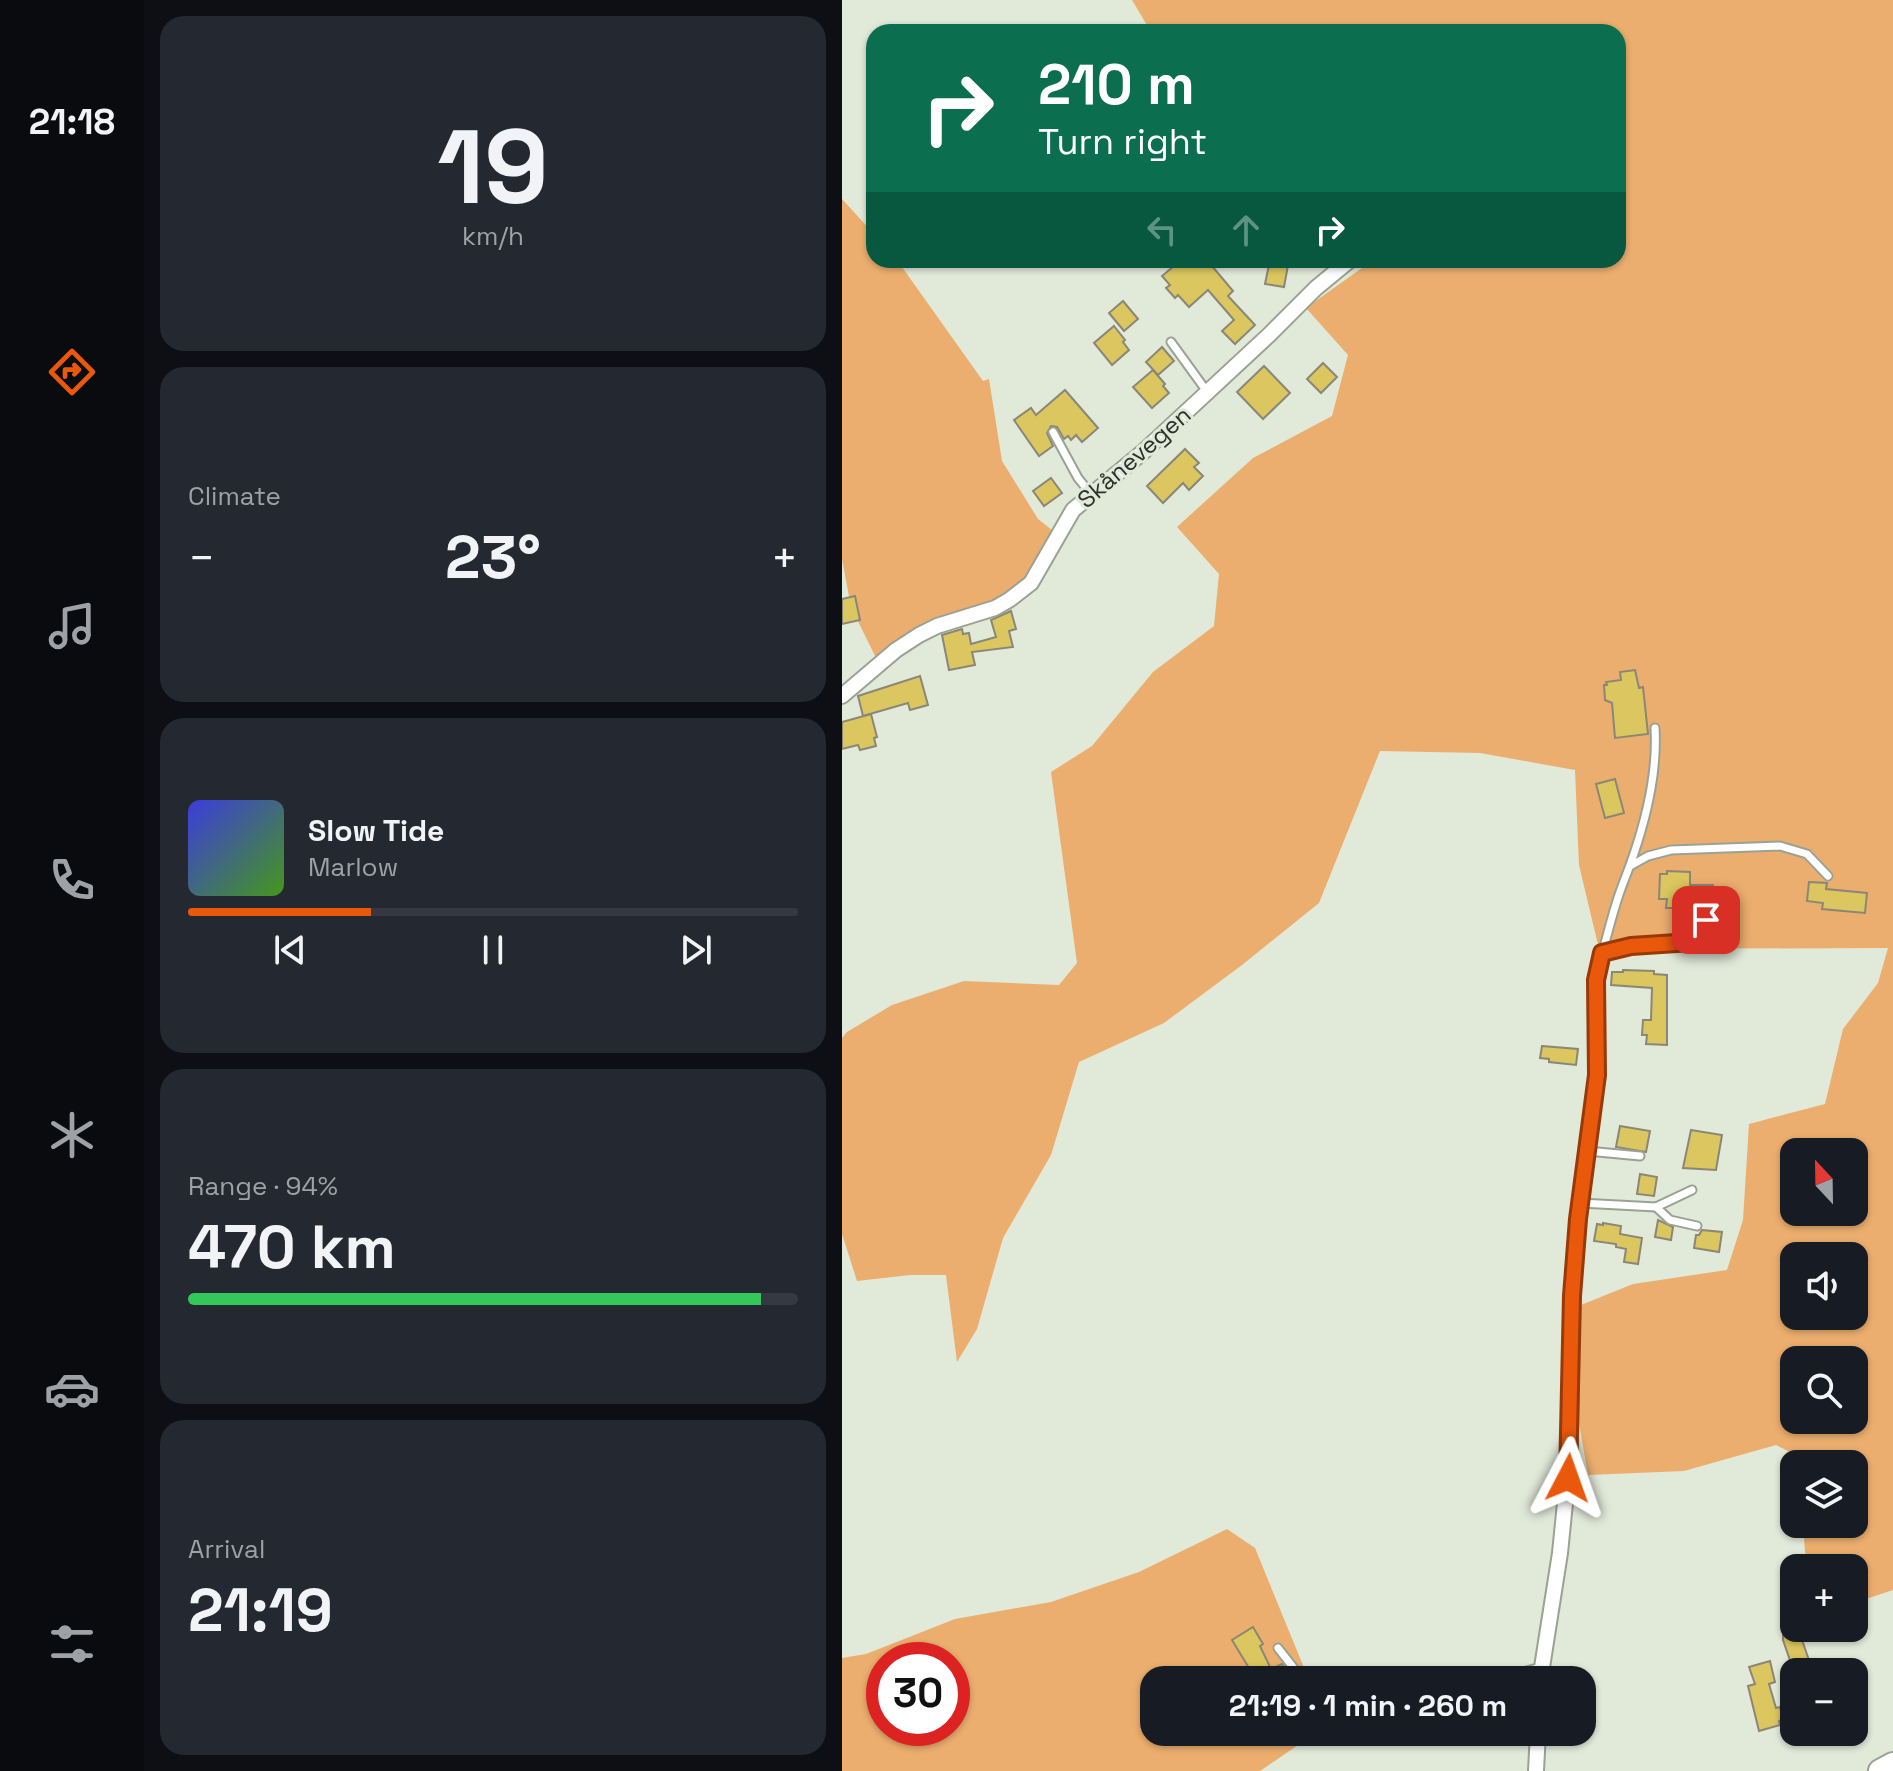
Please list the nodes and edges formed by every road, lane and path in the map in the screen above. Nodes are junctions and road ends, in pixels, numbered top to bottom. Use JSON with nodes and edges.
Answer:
{"nodes":[{"id":1,"x":1340,"y":268,"type":"edge"},
{"id":2,"x":1171,"y":342,"type":"dead end"},
{"id":3,"x":1208,"y":393,"type":"junction"},
{"id":4,"x":1053,"y":432,"type":"dead end"},
{"id":5,"x":1091,"y":494,"type":"junction"},
{"id":6,"x":842,"y":696,"type":"edge"},
{"id":7,"x":1655,"y":728,"type":"dead end"},
{"id":8,"x":1632,"y":865,"type":"junction"},
{"id":9,"x":1828,"y":876,"type":"dead end"},
{"id":10,"x":1706,"y":920,"type":"dead end"},
{"id":11,"x":1600,"y":959,"type":"junction"},
{"id":12,"x":1587,"y":1151,"type":"junction"},
{"id":13,"x":1640,"y":1156,"type":"dead end"},
{"id":14,"x":1692,"y":1190,"type":"dead end"},
{"id":15,"x":1580,"y":1203,"type":"junction"},
{"id":16,"x":1656,"y":1207,"type":"junction"},
{"id":17,"x":1697,"y":1226,"type":"dead end"},
{"id":18,"x":1278,"y":1648,"type":"dead end"},
{"id":19,"x":1292,"y":1666,"type":"edge"},
{"id":20,"x":1542,"y":1666,"type":"edge"},
{"id":21,"x":1537,"y":1746,"type":"edge"},
{"id":22,"x":1893,"y":1764,"type":"edge"},
{"id":23,"x":1536,"y":1771,"type":"edge"},
{"id":24,"x":1880,"y":1771,"type":"edge"}],
"edges":[{"from":1,"to":3,"type":"street","name":"Skånevegen"},
{"from":2,"to":3,"type":"lane"},
{"from":3,"to":5,"type":"street","name":"Skånevegen"},
{"from":4,"to":5,"type":"lane"},
{"from":5,"to":6,"type":"street","name":"Skånevegen"},
{"from":7,"to":8,"type":"lane"},
{"from":8,"to":9,"type":"lane"},
{"from":8,"to":11,"type":"lane"},
{"from":10,"to":11,"type":"lane"},
{"from":11,"to":12,"type":"street"},
{"from":12,"to":13,"type":"lane"},
{"from":12,"to":15,"type":"street"},
{"from":14,"to":16,"type":"lane"},
{"from":15,"to":16,"type":"lane"},
{"from":15,"to":20,"type":"street"},
{"from":16,"to":17,"type":"lane"},
{"from":18,"to":19,"type":"lane"},
{"from":21,"to":23,"type":"street"},
{"from":22,"to":24,"type":"main road"}]}
